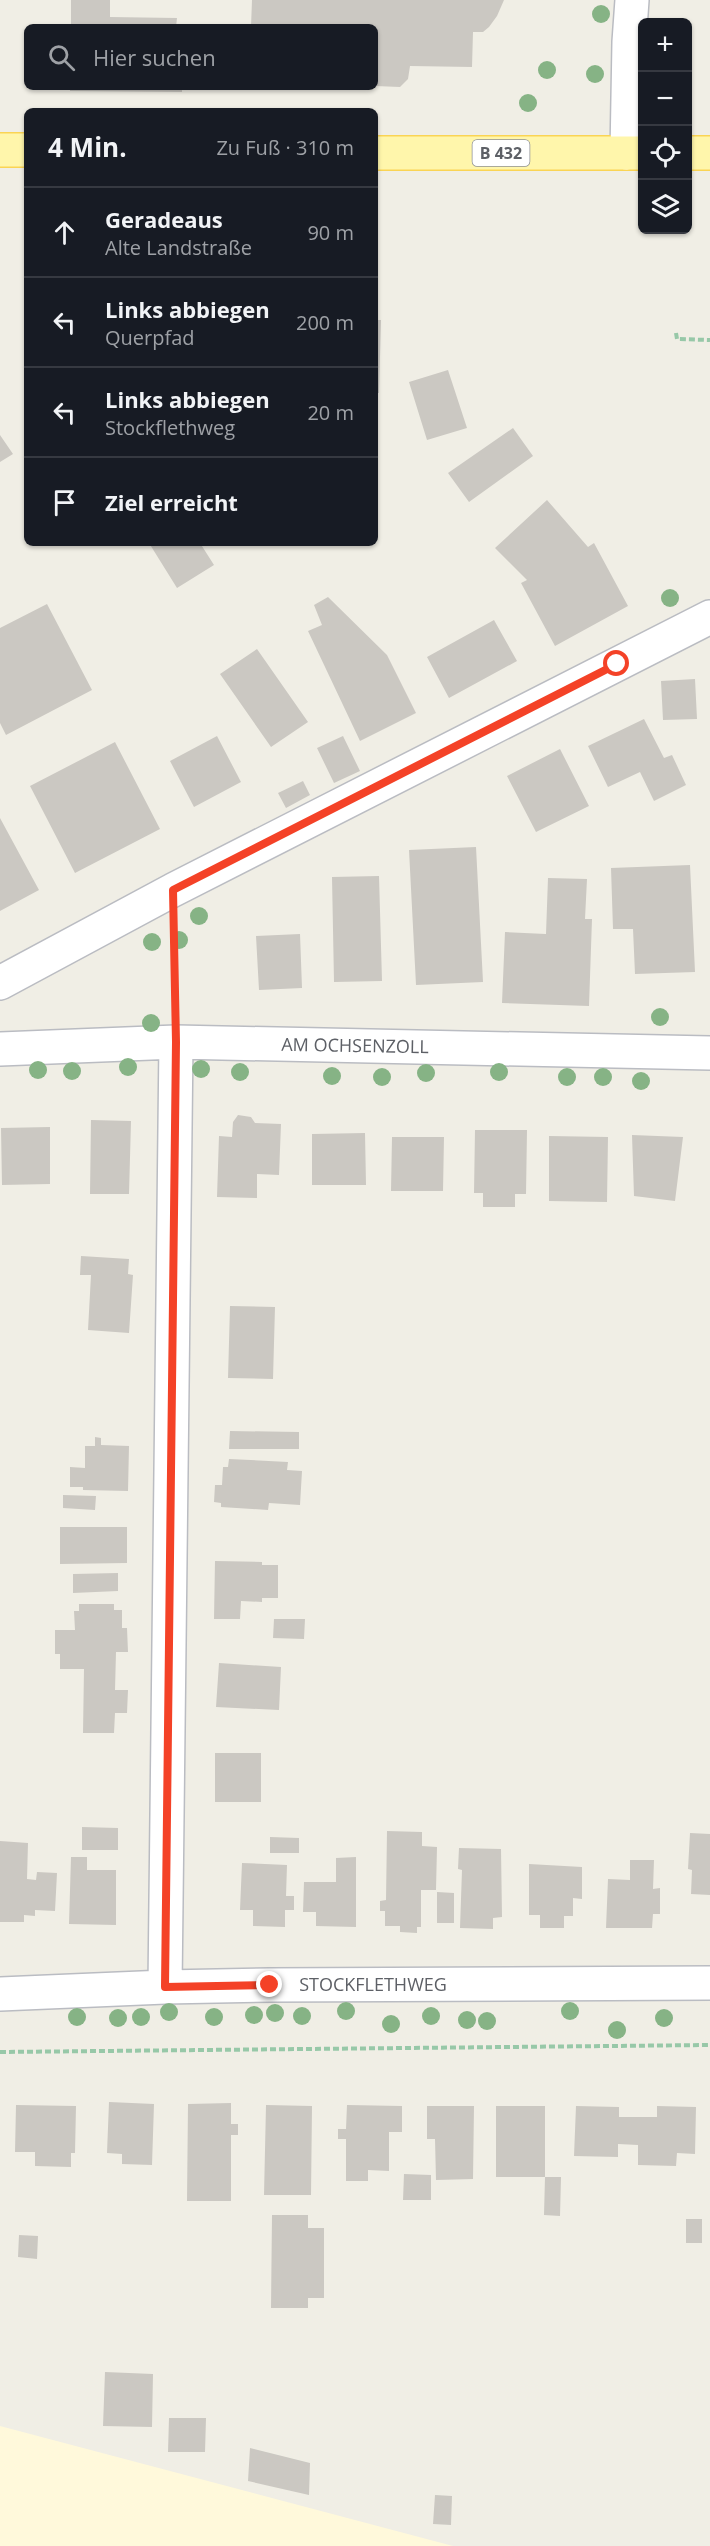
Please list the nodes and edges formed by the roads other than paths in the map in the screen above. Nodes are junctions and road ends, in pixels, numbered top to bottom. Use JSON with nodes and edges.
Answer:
{"nodes":[{"id":1,"x":632,"y":0,"type":"edge"},
{"id":2,"x":0,"y":150,"type":"edge"},
{"id":3,"x":24,"y":150,"type":"edge"},
{"id":4,"x":378,"y":153,"type":"edge"},
{"id":5,"x":635,"y":153,"type":"edge"},
{"id":6,"x":692,"y":153,"type":"edge"},
{"id":7,"x":710,"y":153,"type":"edge"},
{"id":8,"x":710,"y":617,"type":"edge"},
{"id":9,"x":0,"y":983,"type":"edge"},
{"id":10,"x":176,"y":1042,"type":"junction"},
{"id":11,"x":0,"y":1049,"type":"edge"},
{"id":12,"x":710,"y":1053,"type":"edge"},
{"id":13,"x":710,"y":1983,"type":"edge"},
{"id":14,"x":165,"y":1987,"type":"junction"},
{"id":15,"x":0,"y":1994,"type":"edge"}],
"edges":[{"from":1,"to":5,"type":"street"},
{"from":2,"to":3,"type":"main road"},
{"from":4,"to":5,"type":"main road","number":"B 432"},
{"from":6,"to":7,"type":"main road"},
{"from":8,"to":9,"type":"street"},
{"from":10,"to":11,"type":"street","name":"AM OCHSENZOLL"},
{"from":10,"to":12,"type":"street","name":"AM OCHSENZOLL"},
{"from":10,"to":14,"type":"street"},
{"from":13,"to":14,"type":"street","name":"STOCKFLETHWEG"},
{"from":14,"to":15,"type":"street","name":"STOCKFLETHWEG"}]}
